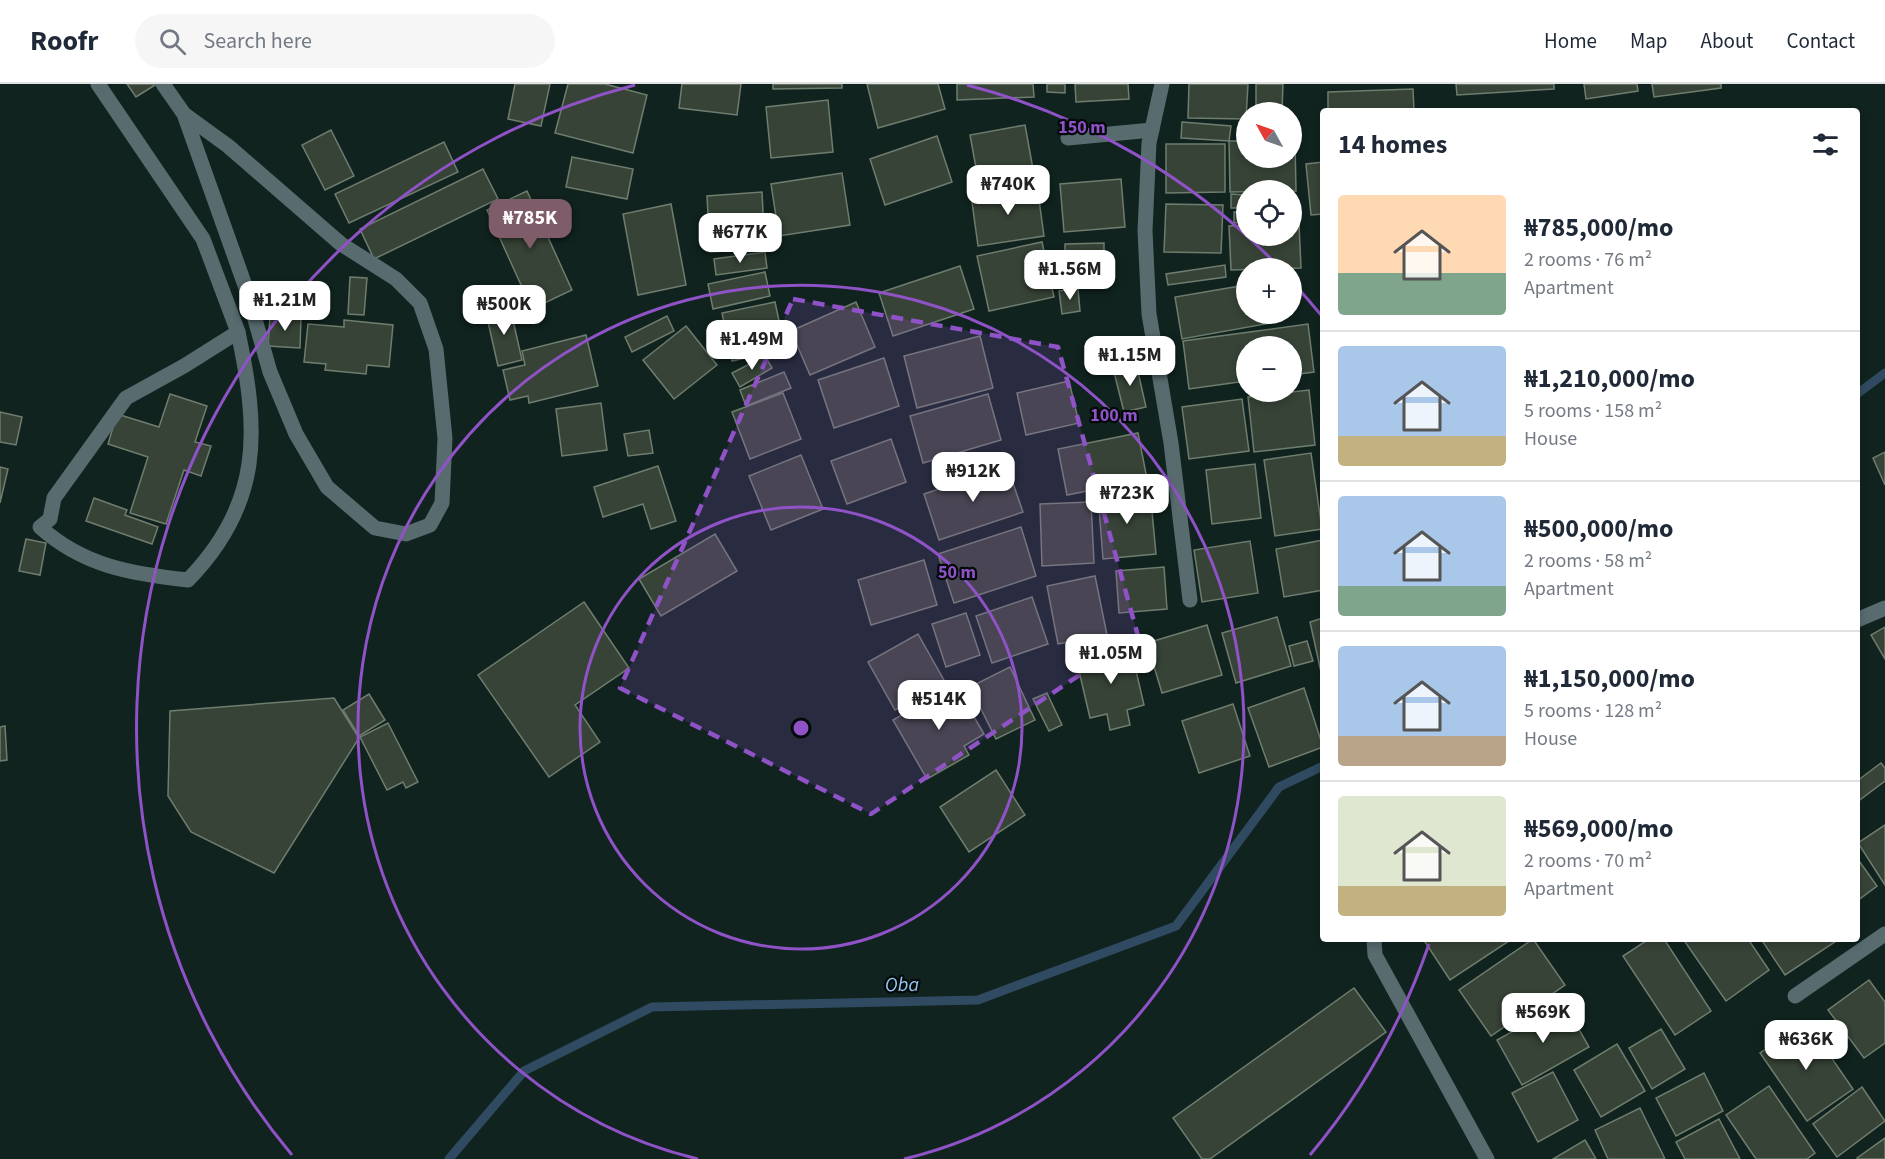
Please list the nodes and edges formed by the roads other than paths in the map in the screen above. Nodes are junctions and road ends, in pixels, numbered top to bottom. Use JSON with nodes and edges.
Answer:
{"nodes":[{"id":1,"x":98,"y":84,"type":"edge"},
{"id":2,"x":163,"y":84,"type":"edge"},
{"id":3,"x":1162,"y":84,"type":"edge"},
{"id":4,"x":184,"y":114,"type":"junction"},
{"id":5,"x":1152,"y":130,"type":"junction"},
{"id":6,"x":1068,"y":138,"type":"dead end"},
{"id":7,"x":238,"y":332,"type":"junction"},
{"id":8,"x":1190,"y":600,"type":"dead end"},
{"id":9,"x":1885,"y":608,"type":"edge"},
{"id":10,"x":1860,"y":619,"type":"edge"},
{"id":11,"x":1885,"y":934,"type":"edge"},
{"id":12,"x":1374,"y":942,"type":"edge"},
{"id":13,"x":1795,"y":996,"type":"dead end"},
{"id":14,"x":1487,"y":1159,"type":"edge"}],
"edges":[{"from":1,"to":7,"type":"street"},
{"from":2,"to":4,"type":"street"},
{"from":3,"to":5,"type":"street"},
{"from":4,"to":4,"type":"street"},
{"from":5,"to":6,"type":"street"},
{"from":5,"to":8,"type":"street"},
{"from":7,"to":7,"type":"street"},
{"from":9,"to":10,"type":"street"},
{"from":11,"to":13,"type":"street"},
{"from":12,"to":14,"type":"street"}]}
